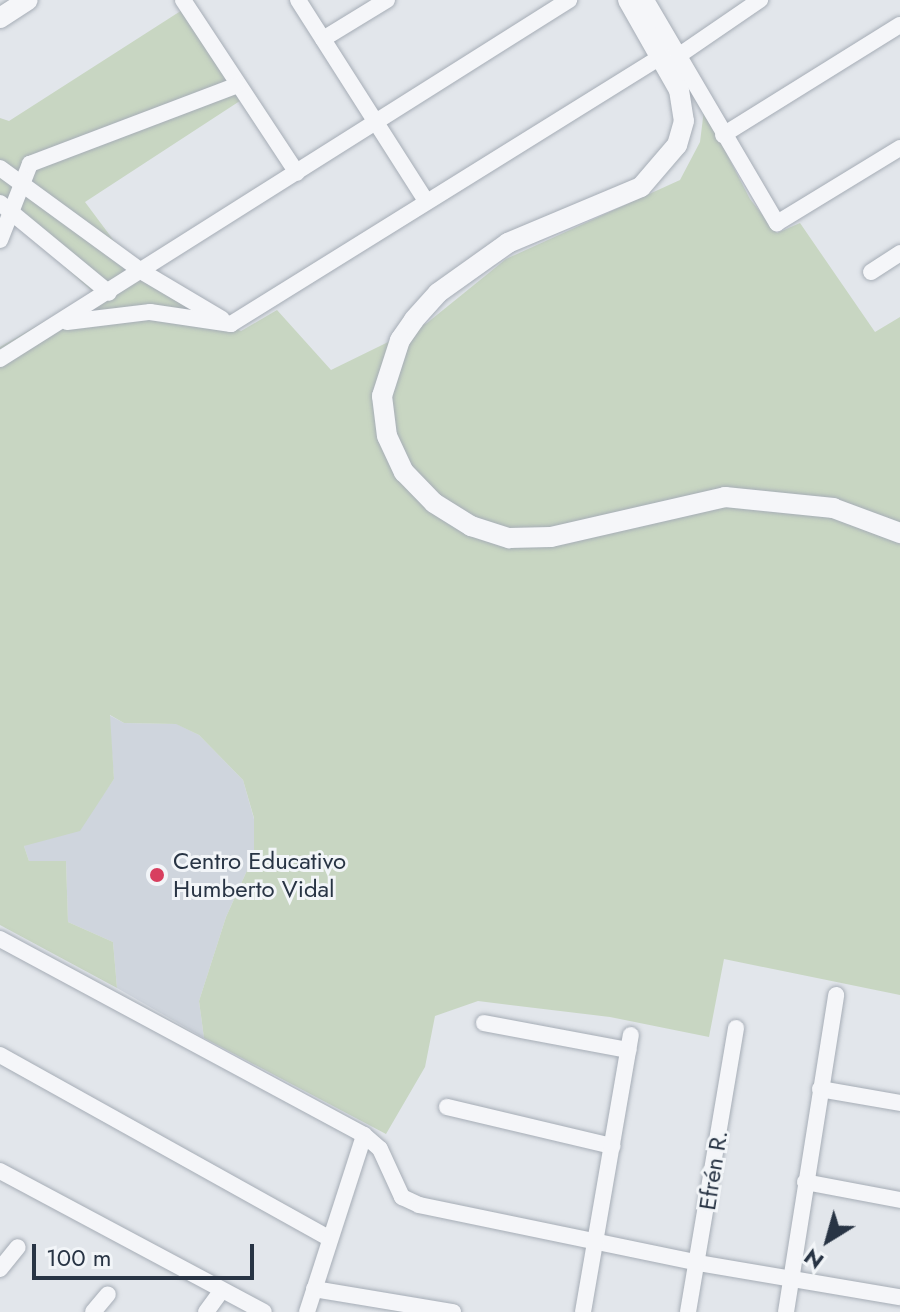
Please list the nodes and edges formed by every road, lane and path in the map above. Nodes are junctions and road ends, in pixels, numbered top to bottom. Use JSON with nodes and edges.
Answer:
{"nodes":[{"id":1,"x":28,"y":0,"type":"edge"},
{"id":2,"x":183,"y":0,"type":"edge"},
{"id":3,"x":298,"y":0,"type":"edge"},
{"id":4,"x":387,"y":0,"type":"edge"},
{"id":5,"x":569,"y":0,"type":"edge"},
{"id":6,"x":628,"y":0,"type":"edge"},
{"id":7,"x":646,"y":0,"type":"edge"},
{"id":8,"x":760,"y":0,"type":"edge"},
{"id":9,"x":0,"y":18,"type":"edge"},
{"id":10,"x":900,"y":25,"type":"edge"},
{"id":11,"x":323,"y":39,"type":"junction"},
{"id":12,"x":672,"y":55,"type":"junction"},
{"id":13,"x":238,"y":85,"type":"junction"},
{"id":14,"x":375,"y":121,"type":"junction"},
{"id":15,"x":723,"y":135,"type":"junction"},
{"id":16,"x":900,"y":148,"type":"edge"},
{"id":17,"x":0,"y":168,"type":"edge"},
{"id":18,"x":297,"y":173,"type":"junction"},
{"id":19,"x":20,"y":181,"type":"junction"},
{"id":20,"x":426,"y":201,"type":"junction"},
{"id":21,"x":5,"y":208,"type":"edge"},
{"id":22,"x":0,"y":240,"type":"edge"},
{"id":23,"x":900,"y":253,"type":"edge"},
{"id":24,"x":141,"y":271,"type":"junction"},
{"id":25,"x":871,"y":272,"type":"dead end"},
{"id":26,"x":109,"y":293,"type":"junction"},
{"id":27,"x":67,"y":322,"type":"junction"},
{"id":28,"x":231,"y":324,"type":"junction"},
{"id":29,"x":0,"y":359,"type":"edge"},
{"id":30,"x":900,"y":533,"type":"edge"},
{"id":31,"x":0,"y":939,"type":"edge"},
{"id":32,"x":836,"y":995,"type":"dead end"},
{"id":33,"x":484,"y":1023,"type":"dead end"},
{"id":34,"x":736,"y":1028,"type":"dead end"},
{"id":35,"x":0,"y":1055,"type":"edge"},
{"id":36,"x":820,"y":1089,"type":"junction"},
{"id":37,"x":900,"y":1103,"type":"edge"},
{"id":38,"x":447,"y":1107,"type":"dead end"},
{"id":39,"x":364,"y":1135,"type":"junction"},
{"id":40,"x":612,"y":1146,"type":"junction"},
{"id":41,"x":0,"y":1171,"type":"edge"},
{"id":42,"x":805,"y":1182,"type":"junction"},
{"id":43,"x":900,"y":1200,"type":"edge"},
{"id":44,"x":327,"y":1237,"type":"junction"},
{"id":45,"x":597,"y":1241,"type":"junction"},
{"id":46,"x":18,"y":1247,"type":"dead end"},
{"id":47,"x":698,"y":1263,"type":"junction"},
{"id":48,"x":0,"y":1269,"type":"edge"},
{"id":49,"x":791,"y":1278,"type":"junction"},
{"id":50,"x":314,"y":1289,"type":"junction"},
{"id":51,"x":220,"y":1293,"type":"junction"},
{"id":52,"x":108,"y":1294,"type":"dead end"},
{"id":53,"x":900,"y":1297,"type":"edge"},
{"id":54,"x":93,"y":1312,"type":"edge"},
{"id":55,"x":206,"y":1312,"type":"edge"},
{"id":56,"x":264,"y":1312,"type":"edge"},
{"id":57,"x":307,"y":1312,"type":"edge"},
{"id":58,"x":453,"y":1312,"type":"edge"},
{"id":59,"x":583,"y":1312,"type":"edge"},
{"id":60,"x":688,"y":1312,"type":"edge"},
{"id":61,"x":786,"y":1312,"type":"edge"}],
"edges":[{"from":1,"to":9,"type":"street"},
{"from":2,"to":13,"type":"street"},
{"from":3,"to":11,"type":"street"},
{"from":4,"to":11,"type":"street"},
{"from":5,"to":14,"type":"street"},
{"from":6,"to":12,"type":"street"},
{"from":7,"to":12,"type":"street"},
{"from":8,"to":12,"type":"street"},
{"from":10,"to":15,"type":"street"},
{"from":11,"to":14,"type":"street"},
{"from":12,"to":15,"type":"street"},
{"from":12,"to":20,"type":"street"},
{"from":12,"to":30,"type":"street"},
{"from":13,"to":18,"type":"street"},
{"from":13,"to":19,"type":"street"},
{"from":14,"to":18,"type":"street"},
{"from":14,"to":20,"type":"street"},
{"from":15,"to":16,"type":"street"},
{"from":17,"to":19,"type":"street"},
{"from":18,"to":24,"type":"street"},
{"from":19,"to":21,"type":"street"},
{"from":19,"to":24,"type":"street"},
{"from":20,"to":28,"type":"street"},
{"from":21,"to":22,"type":"street"},
{"from":21,"to":26,"type":"street"},
{"from":23,"to":25,"type":"street"},
{"from":24,"to":26,"type":"street"},
{"from":24,"to":28,"type":"street"},
{"from":26,"to":27,"type":"street"},
{"from":27,"to":28,"type":"street"},
{"from":27,"to":29,"type":"street"},
{"from":31,"to":39,"type":"street"},
{"from":32,"to":36,"type":"street"},
{"from":33,"to":40,"type":"street"},
{"from":34,"to":47,"type":"street","name":"Efrén R."},
{"from":35,"to":44,"type":"street"},
{"from":36,"to":37,"type":"street"},
{"from":36,"to":42,"type":"street"},
{"from":38,"to":40,"type":"street"},
{"from":39,"to":44,"type":"street"},
{"from":39,"to":45,"type":"street"},
{"from":40,"to":45,"type":"street"},
{"from":41,"to":51,"type":"street"},
{"from":42,"to":43,"type":"street"},
{"from":42,"to":49,"type":"street"},
{"from":44,"to":50,"type":"street"},
{"from":45,"to":47,"type":"street"},
{"from":45,"to":59,"type":"street"},
{"from":46,"to":48,"type":"street"},
{"from":47,"to":49,"type":"street"},
{"from":47,"to":60,"type":"street","name":"Efrén R."},
{"from":49,"to":53,"type":"street"},
{"from":49,"to":61,"type":"street"},
{"from":50,"to":57,"type":"street"},
{"from":50,"to":58,"type":"street"},
{"from":51,"to":55,"type":"street"},
{"from":51,"to":56,"type":"street"},
{"from":52,"to":54,"type":"street"}]}
